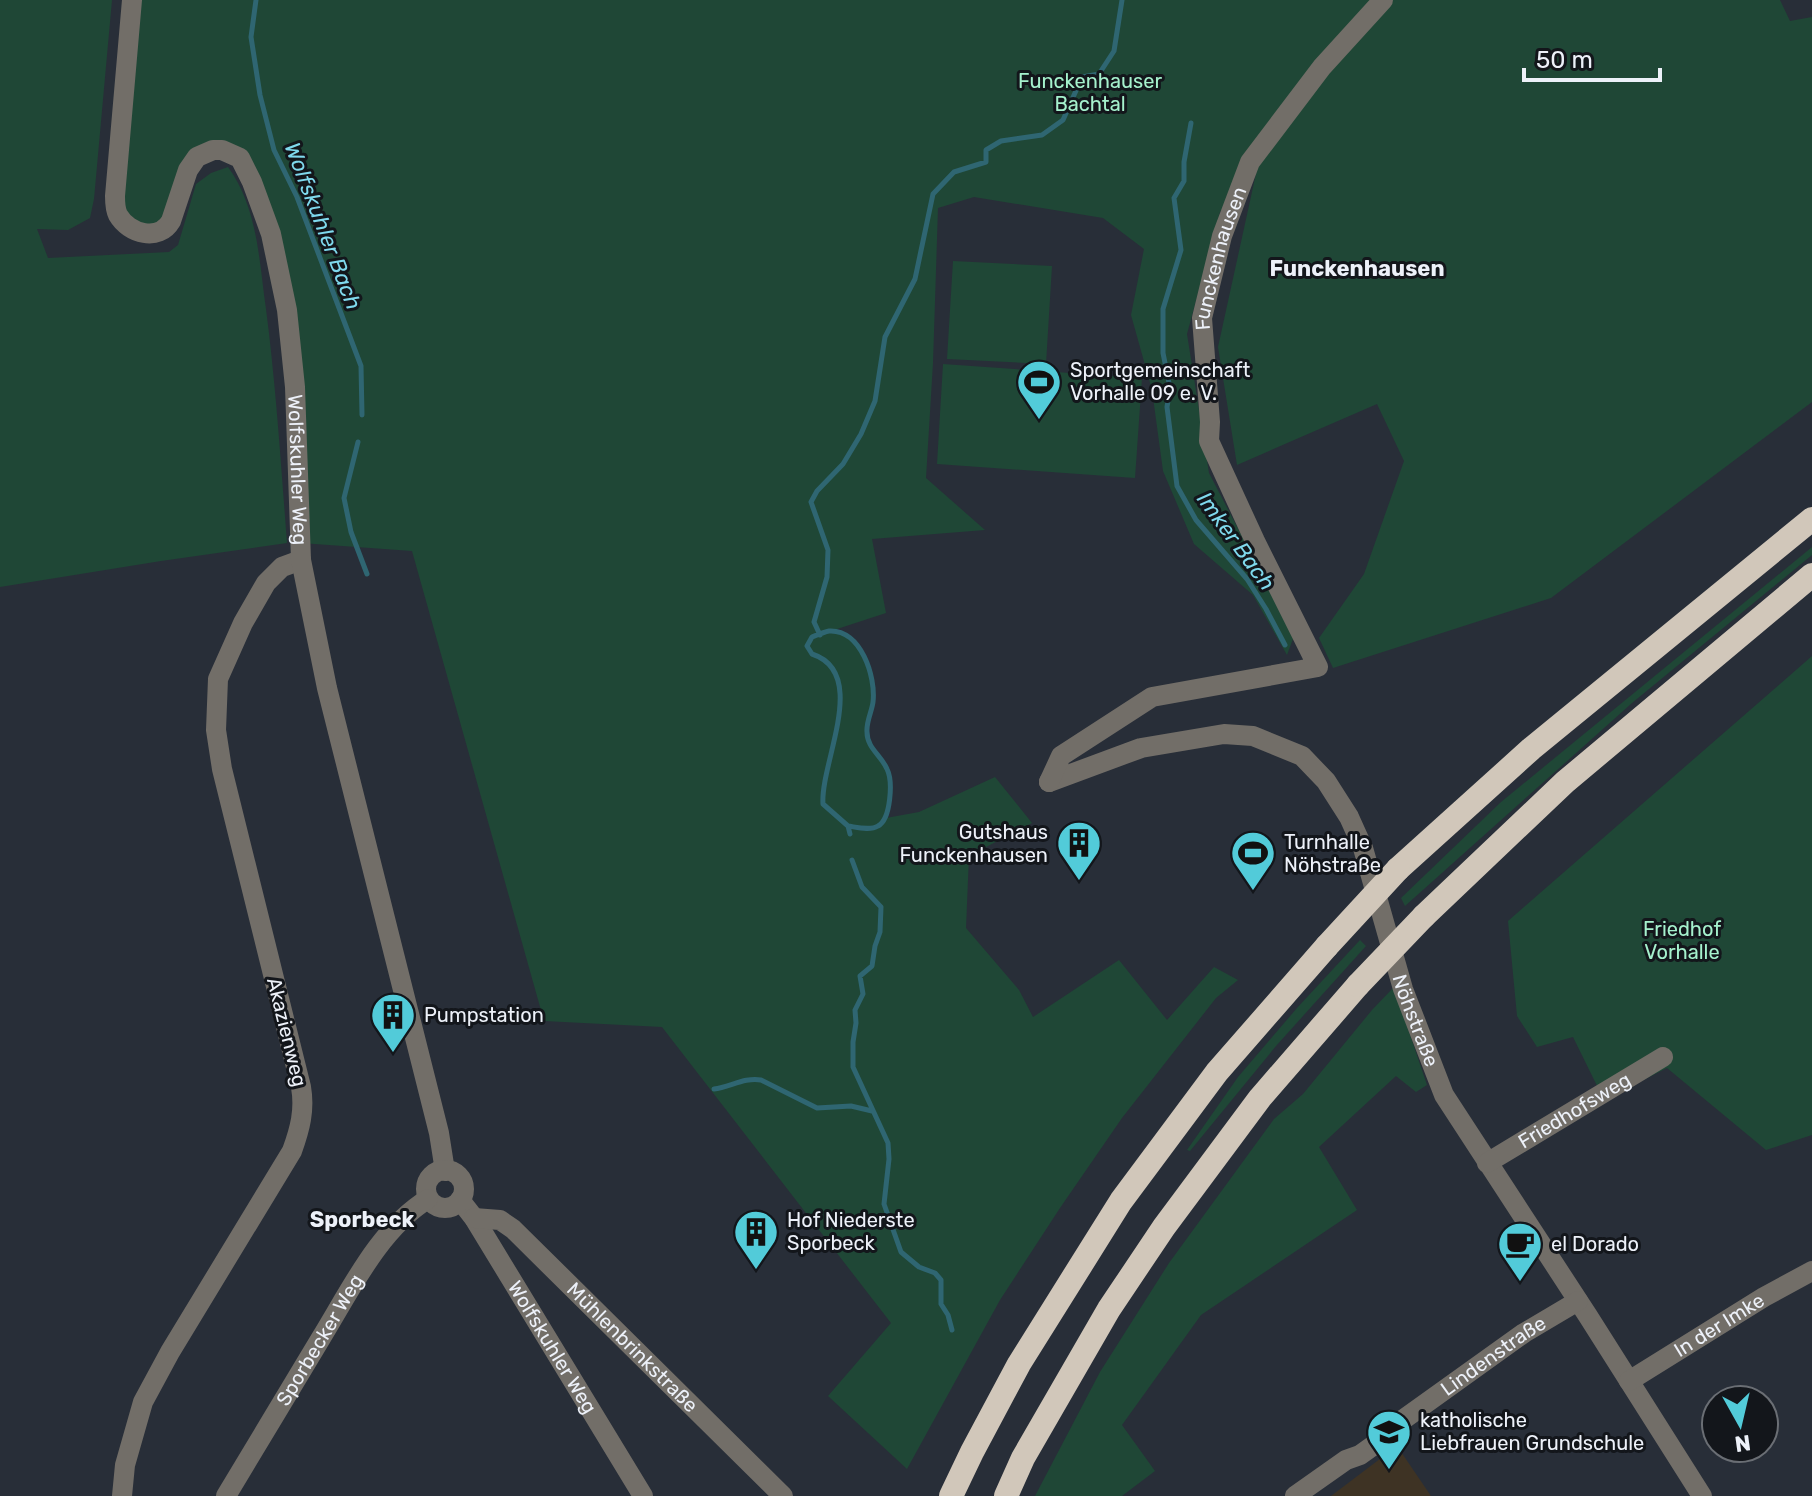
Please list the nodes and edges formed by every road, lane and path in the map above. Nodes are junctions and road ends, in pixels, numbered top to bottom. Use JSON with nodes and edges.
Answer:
{"nodes":[{"id":1,"x":132,"y":0,"type":"edge"},
{"id":2,"x":1383,"y":0,"type":"edge"},
{"id":3,"x":1812,"y":519,"type":"edge"},
{"id":4,"x":301,"y":560,"type":"junction"},
{"id":5,"x":1812,"y":575,"type":"edge"},
{"id":6,"x":1049,"y":782,"type":"joint"},
{"id":7,"x":1663,"y":1057,"type":"dead end"},
{"id":8,"x":1487,"y":1163,"type":"junction"},
{"id":9,"x":445,"y":1171,"type":"junction"},
{"id":10,"x":428,"y":1199,"type":"junction"},
{"id":11,"x":460,"y":1200,"type":"junction"},
{"id":12,"x":474,"y":1218,"type":"junction"},
{"id":13,"x":1812,"y":1271,"type":"edge"},
{"id":14,"x":1578,"y":1301,"type":"junction"},
{"id":15,"x":1629,"y":1381,"type":"junction"},
{"id":16,"x":122,"y":1496,"type":"edge"},
{"id":17,"x":226,"y":1496,"type":"edge"},
{"id":18,"x":643,"y":1496,"type":"edge"},
{"id":19,"x":783,"y":1496,"type":"edge"},
{"id":20,"x":951,"y":1496,"type":"edge"},
{"id":21,"x":1006,"y":1496,"type":"edge"},
{"id":22,"x":1295,"y":1496,"type":"edge"},
{"id":23,"x":1702,"y":1496,"type":"edge"}],
"edges":[{"from":1,"to":4,"type":"street","name":"Wolfskuhler Weg"},
{"from":2,"to":6,"type":"street","name":"Funckenhausen"},
{"from":3,"to":20,"type":"highway","bridge":true},
{"from":4,"to":9,"type":"street","name":"Wolfskuhler Weg"},
{"from":4,"to":16,"type":"street","name":"Akazienweg"},
{"from":5,"to":21,"type":"highway","bridge":true},
{"from":6,"to":8,"type":"street","name":"Nöhstraße"},
{"from":7,"to":8,"type":"street","name":"Friedhofsweg"},
{"from":8,"to":14,"type":"street","name":"Nöhstraße"},
{"from":9,"to":10,"type":"street"},
{"from":9,"to":11,"type":"street","name":"Wolfskuhler Weg"},
{"from":10,"to":11,"type":"street"},
{"from":10,"to":17,"type":"street","name":"Sporbecker Weg"},
{"from":11,"to":12,"type":"street","name":"Wolfskuhler Weg"},
{"from":12,"to":18,"type":"street","name":"Wolfskuhler Weg"},
{"from":12,"to":19,"type":"street","name":"Mühlenbrinkstraße"},
{"from":13,"to":15,"type":"street","name":"In der Imke"},
{"from":14,"to":15,"type":"street","name":"Nöhstraße"},
{"from":14,"to":22,"type":"street","name":"Lindenstraße"},
{"from":15,"to":23,"type":"street","name":"Nöhstraße"}]}
